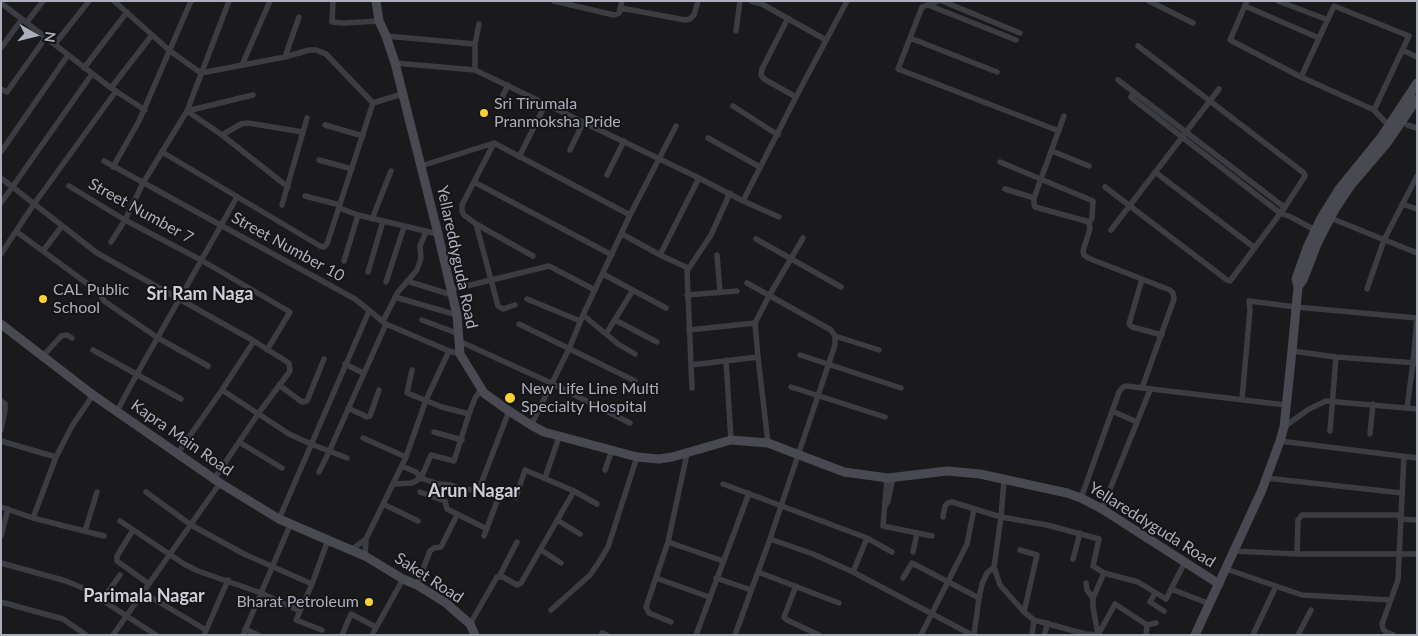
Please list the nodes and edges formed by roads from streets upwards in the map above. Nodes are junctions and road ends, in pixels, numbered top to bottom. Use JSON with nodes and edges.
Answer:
{"nodes":[{"id":1,"x":43,"y":1,"type":"edge"},
{"id":2,"x":89,"y":1,"type":"edge"},
{"id":3,"x":114,"y":1,"type":"edge"},
{"id":4,"x":192,"y":1,"type":"edge"},
{"id":5,"x":229,"y":1,"type":"edge"},
{"id":6,"x":270,"y":1,"type":"edge"},
{"id":7,"x":333,"y":1,"type":"edge"},
{"id":8,"x":376,"y":1,"type":"edge"},
{"id":9,"x":554,"y":1,"type":"edge"},
{"id":10,"x":698,"y":1,"type":"edge"},
{"id":11,"x":740,"y":1,"type":"edge"},
{"id":12,"x":751,"y":1,"type":"edge"},
{"id":13,"x":847,"y":1,"type":"edge"},
{"id":14,"x":938,"y":1,"type":"edge"},
{"id":15,"x":942,"y":1,"type":"edge"},
{"id":16,"x":1149,"y":1,"type":"edge"},
{"id":17,"x":1278,"y":1,"type":"edge"},
{"id":18,"x":1,"y":3,"type":"edge"},
{"id":19,"x":1246,"y":4,"type":"edge"},
{"id":20,"x":1335,"y":4,"type":"edge"},
{"id":21,"x":621,"y":5,"type":"edge"},
{"id":22,"x":928,"y":5,"type":"junction"},
{"id":23,"x":126,"y":12,"type":"junction"},
{"id":24,"x":299,"y":17,"type":"dead end"},
{"id":25,"x":788,"y":18,"type":"junction"},
{"id":26,"x":1328,"y":20,"type":"junction"},
{"id":27,"x":24,"y":21,"type":"junction"},
{"id":28,"x":379,"y":21,"type":"junction"},
{"id":29,"x":1193,"y":23,"type":"dead end"},
{"id":30,"x":479,"y":24,"type":"dead end"},
{"id":31,"x":1000,"y":25,"type":"junction"},
{"id":32,"x":736,"y":31,"type":"dead end"},
{"id":33,"x":997,"y":33,"type":"junction"},
{"id":34,"x":1020,"y":33,"type":"dead end"},
{"id":35,"x":152,"y":35,"type":"junction"},
{"id":36,"x":386,"y":36,"type":"junction"},
{"id":37,"x":46,"y":37,"type":"junction"},
{"id":38,"x":910,"y":38,"type":"junction"},
{"id":39,"x":1320,"y":38,"type":"junction"},
{"id":40,"x":826,"y":40,"type":"junction"},
{"id":41,"x":1016,"y":40,"type":"dead end"},
{"id":42,"x":55,"y":44,"type":"junction"},
{"id":43,"x":476,"y":44,"type":"junction"},
{"id":44,"x":1138,"y":46,"type":"dead end"},
{"id":45,"x":1,"y":48,"type":"edge"},
{"id":46,"x":1402,"y":50,"type":"junction"},
{"id":47,"x":170,"y":51,"type":"junction"},
{"id":48,"x":68,"y":55,"type":"junction"},
{"id":49,"x":285,"y":58,"type":"junction"},
{"id":50,"x":1417,"y":58,"type":"edge"},
{"id":51,"x":395,"y":63,"type":"junction"},
{"id":52,"x":242,"y":65,"type":"junction"},
{"id":53,"x":84,"y":68,"type":"junction"},
{"id":54,"x":475,"y":70,"type":"junction"},
{"id":55,"x":997,"y":72,"type":"dead end"},
{"id":56,"x":201,"y":73,"type":"junction"},
{"id":57,"x":92,"y":74,"type":"junction"},
{"id":58,"x":1302,"y":77,"type":"junction"},
{"id":59,"x":1118,"y":80,"type":"dead end"},
{"id":60,"x":1417,"y":83,"type":"edge"},
{"id":61,"x":508,"y":85,"type":"junction"},
{"id":62,"x":1219,"y":88,"type":"dead end"},
{"id":63,"x":1,"y":89,"type":"edge"},
{"id":64,"x":113,"y":90,"type":"junction"},
{"id":65,"x":402,"y":94,"type":"junction"},
{"id":66,"x":253,"y":95,"type":"dead end"},
{"id":67,"x":796,"y":97,"type":"junction"},
{"id":68,"x":1417,"y":99,"type":"edge"},
{"id":69,"x":1210,"y":101,"type":"junction"},
{"id":70,"x":500,"y":102,"type":"dead end"},
{"id":71,"x":374,"y":103,"type":"junction"},
{"id":72,"x":546,"y":103,"type":"junction"},
{"id":73,"x":733,"y":106,"type":"dead end"},
{"id":74,"x":145,"y":110,"type":"junction"},
{"id":75,"x":188,"y":110,"type":"junction"},
{"id":76,"x":1374,"y":110,"type":"junction"},
{"id":77,"x":1064,"y":116,"type":"dead end"},
{"id":78,"x":307,"y":118,"type":"dead end"},
{"id":79,"x":584,"y":122,"type":"junction"},
{"id":80,"x":325,"y":125,"type":"dead end"},
{"id":81,"x":1407,"y":125,"type":"dead end"},
{"id":82,"x":676,"y":126,"type":"dead end"},
{"id":83,"x":1392,"y":128,"type":"junction"},
{"id":84,"x":1417,"y":128,"type":"edge"},
{"id":85,"x":1059,"y":131,"type":"junction"},
{"id":86,"x":303,"y":132,"type":"junction"},
{"id":87,"x":222,"y":135,"type":"junction"},
{"id":88,"x":778,"y":135,"type":"junction"},
{"id":89,"x":1184,"y":135,"type":"junction"},
{"id":90,"x":362,"y":136,"type":"junction"},
{"id":91,"x":708,"y":138,"type":"dead end"},
{"id":92,"x":624,"y":141,"type":"junction"},
{"id":93,"x":494,"y":143,"type":"junction"},
{"id":94,"x":570,"y":150,"type":"dead end"},
{"id":95,"x":1052,"y":151,"type":"junction"},
{"id":96,"x":1,"y":152,"type":"edge"},
{"id":97,"x":162,"y":152,"type":"junction"},
{"id":98,"x":519,"y":157,"type":"junction"},
{"id":99,"x":659,"y":158,"type":"junction"},
{"id":100,"x":319,"y":160,"type":"dead end"},
{"id":101,"x":104,"y":161,"type":"dead end"},
{"id":102,"x":1000,"y":162,"type":"dead end"},
{"id":103,"x":421,"y":166,"type":"junction"},
{"id":104,"x":1089,"y":166,"type":"dead end"},
{"id":105,"x":114,"y":167,"type":"junction"},
{"id":106,"x":760,"y":167,"type":"junction"},
{"id":107,"x":352,"y":169,"type":"junction"},
{"id":108,"x":391,"y":171,"type":"dead end"},
{"id":109,"x":1155,"y":172,"type":"junction"},
{"id":110,"x":607,"y":175,"type":"dead end"},
{"id":111,"x":1417,"y":176,"type":"edge"},
{"id":112,"x":1,"y":178,"type":"edge"},
{"id":113,"x":699,"y":178,"type":"junction"},
{"id":114,"x":1042,"y":180,"type":"junction"},
{"id":115,"x":474,"y":182,"type":"junction"},
{"id":116,"x":143,"y":183,"type":"junction"},
{"id":117,"x":12,"y":186,"type":"junction"},
{"id":118,"x":69,"y":186,"type":"dead end"},
{"id":119,"x":288,"y":187,"type":"junction"},
{"id":120,"x":1105,"y":187,"type":"dead end"},
{"id":121,"x":1005,"y":189,"type":"dead end"},
{"id":122,"x":730,"y":193,"type":"junction"},
{"id":123,"x":305,"y":196,"type":"dead end"},
{"id":124,"x":237,"y":197,"type":"junction"},
{"id":125,"x":1034,"y":198,"type":"junction"},
{"id":126,"x":743,"y":201,"type":"junction"},
{"id":127,"x":1,"y":203,"type":"edge"},
{"id":128,"x":34,"y":204,"type":"junction"},
{"id":129,"x":1402,"y":204,"type":"junction"},
{"id":130,"x":282,"y":205,"type":"dead end"},
{"id":131,"x":1130,"y":205,"type":"junction"},
{"id":132,"x":339,"y":206,"type":"junction"},
{"id":133,"x":1284,"y":207,"type":"junction"},
{"id":134,"x":1417,"y":209,"type":"edge"},
{"id":135,"x":1280,"y":213,"type":"junction"},
{"id":136,"x":358,"y":215,"type":"junction"},
{"id":137,"x":630,"y":216,"type":"junction"},
{"id":138,"x":1327,"y":216,"type":"junction"},
{"id":139,"x":779,"y":217,"type":"dead end"},
{"id":140,"x":1291,"y":217,"type":"junction"},
{"id":141,"x":372,"y":219,"type":"junction"},
{"id":142,"x":125,"y":220,"type":"junction"},
{"id":143,"x":383,"y":221,"type":"junction"},
{"id":144,"x":1089,"y":223,"type":"junction"},
{"id":145,"x":476,"y":224,"type":"junction"},
{"id":146,"x":62,"y":226,"type":"junction"},
{"id":147,"x":221,"y":226,"type":"junction"},
{"id":148,"x":404,"y":227,"type":"junction"},
{"id":149,"x":1111,"y":230,"type":"dead end"},
{"id":150,"x":1315,"y":230,"type":"junction"},
{"id":151,"x":16,"y":232,"type":"junction"},
{"id":152,"x":426,"y":232,"type":"junction"},
{"id":153,"x":438,"y":234,"type":"junction"},
{"id":154,"x":622,"y":234,"type":"junction"},
{"id":155,"x":803,"y":238,"type":"dead end"},
{"id":156,"x":756,"y":239,"type":"dead end"},
{"id":157,"x":1384,"y":240,"type":"junction"},
{"id":158,"x":110,"y":242,"type":"dead end"},
{"id":159,"x":1255,"y":248,"type":"junction"},
{"id":160,"x":43,"y":251,"type":"junction"},
{"id":161,"x":1417,"y":253,"type":"edge"},
{"id":162,"x":1,"y":254,"type":"edge"},
{"id":163,"x":612,"y":255,"type":"junction"},
{"id":164,"x":660,"y":255,"type":"junction"},
{"id":165,"x":717,"y":255,"type":"dead end"},
{"id":166,"x":533,"y":256,"type":"dead end"},
{"id":167,"x":201,"y":260,"type":"junction"},
{"id":168,"x":791,"y":260,"type":"junction"},
{"id":169,"x":344,"y":262,"type":"dead end"},
{"id":170,"x":687,"y":271,"type":"junction"},
{"id":171,"x":368,"y":272,"type":"dead end"},
{"id":172,"x":603,"y":274,"type":"junction"},
{"id":173,"x":1142,"y":279,"type":"junction"},
{"id":174,"x":490,"y":281,"type":"junction"},
{"id":175,"x":386,"y":282,"type":"dead end"},
{"id":176,"x":407,"y":282,"type":"junction"},
{"id":177,"x":747,"y":283,"type":"dead end"},
{"id":178,"x":841,"y":287,"type":"dead end"},
{"id":179,"x":1298,"y":287,"type":"junction"},
{"id":180,"x":1367,"y":288,"type":"dead end"},
{"id":181,"x":595,"y":290,"type":"junction"},
{"id":182,"x":633,"y":290,"type":"junction"},
{"id":183,"x":737,"y":291,"type":"dead end"},
{"id":184,"x":720,"y":292,"type":"junction"},
{"id":185,"x":451,"y":293,"type":"junction"},
{"id":186,"x":687,"y":295,"type":"junction"},
{"id":187,"x":768,"y":296,"type":"junction"},
{"id":188,"x":395,"y":298,"type":"junction"},
{"id":189,"x":527,"y":299,"type":"dead end"},
{"id":190,"x":179,"y":300,"type":"junction"},
{"id":191,"x":515,"y":305,"type":"dead end"},
{"id":192,"x":666,"y":308,"type":"dead end"},
{"id":193,"x":1296,"y":308,"type":"junction"},
{"id":194,"x":369,"y":311,"type":"junction"},
{"id":195,"x":458,"y":314,"type":"junction"},
{"id":196,"x":583,"y":315,"type":"junction"},
{"id":197,"x":1417,"y":318,"type":"edge"},
{"id":198,"x":422,"y":320,"type":"dead end"},
{"id":199,"x":614,"y":320,"type":"junction"},
{"id":200,"x":580,"y":321,"type":"junction"},
{"id":201,"x":384,"y":323,"type":"junction"},
{"id":202,"x":755,"y":323,"type":"junction"},
{"id":203,"x":1,"y":324,"type":"edge"},
{"id":204,"x":519,"y":324,"type":"dead end"},
{"id":205,"x":689,"y":330,"type":"junction"},
{"id":206,"x":606,"y":334,"type":"junction"},
{"id":207,"x":1162,"y":335,"type":"junction"},
{"id":208,"x":835,"y":336,"type":"junction"},
{"id":209,"x":459,"y":337,"type":"junction"},
{"id":210,"x":72,"y":338,"type":"dead end"},
{"id":211,"x":158,"y":338,"type":"junction"},
{"id":212,"x":254,"y":341,"type":"junction"},
{"id":213,"x":657,"y":342,"type":"dead end"},
{"id":214,"x":569,"y":349,"type":"junction"},
{"id":215,"x":93,"y":350,"type":"dead end"},
{"id":216,"x":267,"y":350,"type":"junction"},
{"id":217,"x":879,"y":350,"type":"dead end"},
{"id":218,"x":449,"y":351,"type":"junction"},
{"id":219,"x":1292,"y":351,"type":"junction"},
{"id":220,"x":460,"y":354,"type":"junction"},
{"id":221,"x":635,"y":354,"type":"dead end"},
{"id":222,"x":800,"y":355,"type":"dead end"},
{"id":223,"x":43,"y":356,"type":"junction"},
{"id":224,"x":758,"y":357,"type":"junction"},
{"id":225,"x":1336,"y":357,"type":"junction"},
{"id":226,"x":324,"y":358,"type":"dead end"},
{"id":227,"x":726,"y":360,"type":"junction"},
{"id":228,"x":1415,"y":363,"type":"edge"},
{"id":229,"x":345,"y":364,"type":"junction"},
{"id":230,"x":828,"y":364,"type":"junction"},
{"id":231,"x":691,"y":365,"type":"junction"},
{"id":232,"x":208,"y":366,"type":"dead end"},
{"id":233,"x":412,"y":370,"type":"dead end"},
{"id":234,"x":363,"y":373,"type":"junction"},
{"id":235,"x":136,"y":374,"type":"junction"},
{"id":236,"x":635,"y":381,"type":"dead end"},
{"id":237,"x":551,"y":383,"type":"junction"},
{"id":238,"x":279,"y":385,"type":"junction"},
{"id":239,"x":791,"y":387,"type":"dead end"},
{"id":240,"x":482,"y":388,"type":"junction"},
{"id":241,"x":692,"y":388,"type":"dead end"},
{"id":242,"x":901,"y":388,"type":"dead end"},
{"id":243,"x":1142,"y":388,"type":"junction"},
{"id":244,"x":222,"y":390,"type":"junction"},
{"id":245,"x":380,"y":390,"type":"dead end"},
{"id":246,"x":1150,"y":390,"type":"junction"},
{"id":247,"x":93,"y":395,"type":"junction"},
{"id":248,"x":817,"y":396,"type":"junction"},
{"id":249,"x":181,"y":399,"type":"dead end"},
{"id":250,"x":1242,"y":399,"type":"junction"},
{"id":251,"x":426,"y":400,"type":"junction"},
{"id":252,"x":1332,"y":400,"type":"junction"},
{"id":253,"x":1,"y":401,"type":"edge"},
{"id":254,"x":1373,"y":404,"type":"junction"},
{"id":255,"x":1286,"y":405,"type":"junction"},
{"id":256,"x":348,"y":408,"type":"junction"},
{"id":257,"x":1408,"y":408,"type":"junction"},
{"id":258,"x":1417,"y":408,"type":"edge"},
{"id":259,"x":117,"y":411,"type":"junction"},
{"id":260,"x":509,"y":411,"type":"junction"},
{"id":261,"x":1112,"y":411,"type":"junction"},
{"id":262,"x":258,"y":414,"type":"junction"},
{"id":263,"x":469,"y":414,"type":"junction"},
{"id":264,"x":884,"y":418,"type":"dead end"},
{"id":265,"x":1137,"y":422,"type":"junction"},
{"id":266,"x":630,"y":423,"type":"dead end"},
{"id":267,"x":531,"y":426,"type":"junction"},
{"id":268,"x":1284,"y":427,"type":"junction"},
{"id":269,"x":1,"y":430,"type":"edge"},
{"id":270,"x":1330,"y":431,"type":"dead end"},
{"id":271,"x":434,"y":432,"type":"dead end"},
{"id":272,"x":1370,"y":434,"type":"dead end"},
{"id":273,"x":559,"y":437,"type":"junction"},
{"id":274,"x":363,"y":438,"type":"dead end"},
{"id":275,"x":462,"y":440,"type":"junction"},
{"id":276,"x":732,"y":440,"type":"junction"},
{"id":277,"x":1,"y":441,"type":"edge"},
{"id":278,"x":1280,"y":441,"type":"junction"},
{"id":279,"x":239,"y":442,"type":"junction"},
{"id":280,"x":768,"y":443,"type":"junction"},
{"id":281,"x":311,"y":444,"type":"junction"},
{"id":282,"x":612,"y":450,"type":"junction"},
{"id":283,"x":329,"y":452,"type":"junction"},
{"id":284,"x":177,"y":454,"type":"junction"},
{"id":285,"x":685,"y":454,"type":"junction"},
{"id":286,"x":797,"y":455,"type":"junction"},
{"id":287,"x":1404,"y":456,"type":"junction"},
{"id":288,"x":56,"y":457,"type":"junction"},
{"id":289,"x":406,"y":457,"type":"junction"},
{"id":290,"x":637,"y":457,"type":"junction"},
{"id":291,"x":346,"y":458,"type":"dead end"},
{"id":292,"x":1417,"y":458,"type":"edge"},
{"id":293,"x":402,"y":466,"type":"junction"},
{"id":294,"x":282,"y":468,"type":"dead end"},
{"id":295,"x":605,"y":470,"type":"dead end"},
{"id":296,"x":319,"y":472,"type":"dead end"},
{"id":297,"x":421,"y":478,"type":"junction"},
{"id":298,"x":545,"y":478,"type":"junction"},
{"id":299,"x":890,"y":478,"type":"junction"},
{"id":300,"x":1266,"y":478,"type":"junction"},
{"id":301,"x":1004,"y":480,"type":"junction"},
{"id":302,"x":217,"y":481,"type":"junction"},
{"id":303,"x":394,"y":484,"type":"junction"},
{"id":304,"x":723,"y":484,"type":"dead end"},
{"id":305,"x":479,"y":489,"type":"junction"},
{"id":306,"x":574,"y":491,"type":"junction"},
{"id":307,"x":97,"y":492,"type":"dead end"},
{"id":308,"x":146,"y":492,"type":"dead end"},
{"id":309,"x":420,"y":492,"type":"dead end"},
{"id":310,"x":500,"y":493,"type":"junction"},
{"id":311,"x":749,"y":493,"type":"junction"},
{"id":312,"x":1402,"y":493,"type":"junction"},
{"id":313,"x":1081,"y":498,"type":"junction"},
{"id":314,"x":383,"y":504,"type":"junction"},
{"id":315,"x":597,"y":504,"type":"dead end"},
{"id":316,"x":781,"y":506,"type":"junction"},
{"id":317,"x":1,"y":507,"type":"edge"},
{"id":318,"x":8,"y":509,"type":"junction"},
{"id":319,"x":974,"y":509,"type":"junction"},
{"id":320,"x":1102,"y":509,"type":"junction"},
{"id":321,"x":457,"y":514,"type":"junction"},
{"id":322,"x":942,"y":517,"type":"dead end"},
{"id":323,"x":1001,"y":517,"type":"junction"},
{"id":324,"x":1400,"y":517,"type":"junction"},
{"id":325,"x":33,"y":518,"type":"junction"},
{"id":326,"x":279,"y":519,"type":"junction"},
{"id":327,"x":120,"y":520,"type":"dead end"},
{"id":328,"x":558,"y":520,"type":"junction"},
{"id":329,"x":1417,"y":520,"type":"edge"},
{"id":330,"x":418,"y":521,"type":"dead end"},
{"id":331,"x":291,"y":523,"type":"junction"},
{"id":332,"x":191,"y":525,"type":"junction"},
{"id":333,"x":487,"y":529,"type":"junction"},
{"id":334,"x":133,"y":530,"type":"junction"},
{"id":335,"x":85,"y":531,"type":"junction"},
{"id":336,"x":917,"y":533,"type":"junction"},
{"id":337,"x":1080,"y":533,"type":"junction"},
{"id":338,"x":580,"y":534,"type":"dead end"},
{"id":339,"x":1,"y":536,"type":"edge"},
{"id":340,"x":104,"y":536,"type":"dead end"},
{"id":341,"x":484,"y":536,"type":"dead end"},
{"id":342,"x":932,"y":536,"type":"dead end"},
{"id":343,"x":867,"y":538,"type":"junction"},
{"id":344,"x":366,"y":539,"type":"junction"},
{"id":345,"x":770,"y":539,"type":"junction"},
{"id":346,"x":328,"y":540,"type":"junction"},
{"id":347,"x":517,"y":542,"type":"dead end"},
{"id":348,"x":668,"y":542,"type":"junction"},
{"id":349,"x":541,"y":550,"type":"junction"},
{"id":350,"x":1020,"y":550,"type":"dead end"},
{"id":351,"x":1234,"y":551,"type":"junction"},
{"id":352,"x":892,"y":552,"type":"dead end"},
{"id":353,"x":914,"y":552,"type":"dead end"},
{"id":354,"x":358,"y":554,"type":"junction"},
{"id":355,"x":1297,"y":554,"type":"junction"},
{"id":356,"x":1399,"y":554,"type":"junction"},
{"id":357,"x":1417,"y":554,"type":"edge"},
{"id":358,"x":168,"y":555,"type":"junction"},
{"id":359,"x":1073,"y":559,"type":"dead end"},
{"id":360,"x":722,"y":561,"type":"junction"},
{"id":361,"x":1185,"y":562,"type":"junction"},
{"id":362,"x":1,"y":563,"type":"edge"},
{"id":363,"x":561,"y":563,"type":"dead end"},
{"id":364,"x":273,"y":567,"type":"junction"},
{"id":365,"x":994,"y":567,"type":"junction"},
{"id":366,"x":1226,"y":569,"type":"junction"},
{"id":367,"x":758,"y":572,"type":"junction"},
{"id":368,"x":853,"y":572,"type":"junction"},
{"id":369,"x":1104,"y":573,"type":"junction"},
{"id":370,"x":120,"y":576,"type":"dead end"},
{"id":371,"x":499,"y":576,"type":"junction"},
{"id":372,"x":656,"y":578,"type":"junction"},
{"id":373,"x":716,"y":578,"type":"junction"},
{"id":374,"x":903,"y":578,"type":"dead end"},
{"id":375,"x":403,"y":579,"type":"junction"},
{"id":376,"x":228,"y":580,"type":"junction"},
{"id":377,"x":948,"y":581,"type":"junction"},
{"id":378,"x":1086,"y":583,"type":"dead end"},
{"id":379,"x":149,"y":584,"type":"junction"},
{"id":380,"x":312,"y":584,"type":"junction"},
{"id":381,"x":1219,"y":584,"type":"junction"},
{"id":382,"x":417,"y":585,"type":"junction"},
{"id":383,"x":796,"y":586,"type":"junction"},
{"id":384,"x":1276,"y":586,"type":"junction"},
{"id":385,"x":751,"y":590,"type":"junction"},
{"id":386,"x":1171,"y":590,"type":"junction"},
{"id":387,"x":144,"y":593,"type":"junction"},
{"id":388,"x":261,"y":593,"type":"junction"},
{"id":389,"x":1155,"y":593,"type":"junction"},
{"id":390,"x":709,"y":597,"type":"junction"},
{"id":391,"x":979,"y":598,"type":"junction"},
{"id":392,"x":1093,"y":598,"type":"junction"},
{"id":393,"x":102,"y":600,"type":"junction"},
{"id":394,"x":1390,"y":600,"type":"junction"},
{"id":395,"x":1,"y":602,"type":"edge"},
{"id":396,"x":839,"y":603,"type":"dead end"},
{"id":397,"x":1210,"y":604,"type":"junction"},
{"id":398,"x":551,"y":610,"type":"dead end"},
{"id":399,"x":1311,"y":610,"type":"dead end"},
{"id":400,"x":300,"y":611,"type":"junction"},
{"id":401,"x":1164,"y":611,"type":"dead end"},
{"id":402,"x":1024,"y":612,"type":"junction"},
{"id":403,"x":126,"y":615,"type":"junction"},
{"id":404,"x":931,"y":615,"type":"junction"},
{"id":405,"x":1034,"y":620,"type":"junction"},
{"id":406,"x":671,"y":622,"type":"dead end"},
{"id":407,"x":1048,"y":623,"type":"junction"},
{"id":408,"x":1156,"y":623,"type":"dead end"},
{"id":409,"x":470,"y":624,"type":"junction"},
{"id":410,"x":1147,"y":625,"type":"junction"},
{"id":411,"x":376,"y":627,"type":"junction"},
{"id":412,"x":322,"y":630,"type":"dead end"},
{"id":413,"x":205,"y":632,"type":"edge"},
{"id":414,"x":244,"y":632,"type":"edge"},
{"id":415,"x":1085,"y":634,"type":"edge"},
{"id":416,"x":86,"y":635,"type":"edge"},
{"id":417,"x":114,"y":635,"type":"edge"},
{"id":418,"x":156,"y":635,"type":"edge"},
{"id":419,"x":258,"y":635,"type":"edge"},
{"id":420,"x":342,"y":635,"type":"edge"},
{"id":421,"x":372,"y":635,"type":"edge"},
{"id":422,"x":475,"y":635,"type":"edge"},
{"id":423,"x":696,"y":635,"type":"edge"},
{"id":424,"x":735,"y":635,"type":"edge"},
{"id":425,"x":819,"y":635,"type":"edge"},
{"id":426,"x":921,"y":635,"type":"edge"},
{"id":427,"x":973,"y":635,"type":"edge"},
{"id":428,"x":1032,"y":635,"type":"edge"},
{"id":429,"x":1044,"y":635,"type":"edge"},
{"id":430,"x":1098,"y":635,"type":"edge"},
{"id":431,"x":1146,"y":635,"type":"edge"},
{"id":432,"x":1195,"y":635,"type":"edge"},
{"id":433,"x":1253,"y":635,"type":"edge"},
{"id":434,"x":1298,"y":635,"type":"edge"},
{"id":435,"x":1394,"y":635,"type":"edge"}],
"edges":[{"from":1,"to":27,"type":"street"},
{"from":2,"to":42,"type":"street"},
{"from":3,"to":23,"type":"street"},
{"from":4,"to":47,"type":"street"},
{"from":5,"to":56,"type":"street"},
{"from":6,"to":52,"type":"street"},
{"from":7,"to":28,"type":"street"},
{"from":8,"to":28,"type":"street","name":"Yellareddyguda Road"},
{"from":9,"to":21,"type":"street"},
{"from":10,"to":21,"type":"street"},
{"from":11,"to":32,"type":"street"},
{"from":12,"to":25,"type":"street"},
{"from":13,"to":40,"type":"street"},
{"from":14,"to":22,"type":"street"},
{"from":15,"to":31,"type":"street"},
{"from":16,"to":29,"type":"street"},
{"from":17,"to":26,"type":"street"},
{"from":18,"to":27,"type":"street"},
{"from":19,"to":39,"type":"street"},
{"from":19,"to":58,"type":"street"},
{"from":20,"to":26,"type":"street"},
{"from":20,"to":46,"type":"street"},
{"from":22,"to":33,"type":"street"},
{"from":22,"to":38,"type":"street"},
{"from":23,"to":35,"type":"street"},
{"from":23,"to":53,"type":"street"},
{"from":24,"to":49,"type":"street"},
{"from":25,"to":40,"type":"street"},
{"from":25,"to":67,"type":"street"},
{"from":26,"to":39,"type":"street"},
{"from":27,"to":37,"type":"street"},
{"from":27,"to":45,"type":"street"},
{"from":28,"to":36,"type":"street","name":"Yellareddyguda Road"},
{"from":30,"to":43,"type":"street"},
{"from":31,"to":33,"type":"street"},
{"from":31,"to":34,"type":"street"},
{"from":33,"to":41,"type":"street"},
{"from":35,"to":47,"type":"street"},
{"from":35,"to":64,"type":"street"},
{"from":36,"to":43,"type":"street"},
{"from":36,"to":51,"type":"street","name":"Yellareddyguda Road"},
{"from":37,"to":42,"type":"street"},
{"from":37,"to":63,"type":"street"},
{"from":38,"to":55,"type":"street"},
{"from":38,"to":85,"type":"street"},
{"from":39,"to":58,"type":"street"},
{"from":40,"to":67,"type":"street"},
{"from":42,"to":48,"type":"street"},
{"from":43,"to":54,"type":"street"},
{"from":44,"to":69,"type":"street"},
{"from":46,"to":50,"type":"street"},
{"from":46,"to":76,"type":"street"},
{"from":47,"to":56,"type":"street"},
{"from":47,"to":74,"type":"street"},
{"from":48,"to":53,"type":"street"},
{"from":48,"to":96,"type":"street"},
{"from":49,"to":52,"type":"street"},
{"from":49,"to":71,"type":"street"},
{"from":51,"to":54,"type":"street"},
{"from":51,"to":65,"type":"street","name":"Yellareddyguda Road"},
{"from":52,"to":56,"type":"street"},
{"from":53,"to":57,"type":"street"},
{"from":54,"to":61,"type":"street"},
{"from":56,"to":75,"type":"street"},
{"from":57,"to":64,"type":"street"},
{"from":57,"to":117,"type":"street"},
{"from":58,"to":76,"type":"street"},
{"from":59,"to":89,"type":"street"},
{"from":60,"to":83,"type":"street"},
{"from":61,"to":70,"type":"street"},
{"from":61,"to":72,"type":"street"},
{"from":62,"to":69,"type":"street"},
{"from":64,"to":74,"type":"street"},
{"from":64,"to":128,"type":"street"},
{"from":65,"to":71,"type":"street"},
{"from":65,"to":103,"type":"street","name":"Yellareddyguda Road"},
{"from":66,"to":75,"type":"street"},
{"from":67,"to":88,"type":"street"},
{"from":68,"to":83,"type":"street"},
{"from":69,"to":89,"type":"street"},
{"from":69,"to":133,"type":"street"},
{"from":71,"to":90,"type":"street"},
{"from":72,"to":79,"type":"street"},
{"from":72,"to":98,"type":"street"},
{"from":73,"to":88,"type":"street"},
{"from":74,"to":105,"type":"street"},
{"from":75,"to":87,"type":"street"},
{"from":75,"to":97,"type":"street"},
{"from":76,"to":83,"type":"street"},
{"from":77,"to":85,"type":"street"},
{"from":78,"to":86,"type":"street"},
{"from":79,"to":92,"type":"street"},
{"from":79,"to":94,"type":"street"},
{"from":80,"to":90,"type":"street"},
{"from":81,"to":84,"type":"street"},
{"from":82,"to":99,"type":"street"},
{"from":83,"to":138,"type":"street"},
{"from":85,"to":95,"type":"street"},
{"from":86,"to":87,"type":"street"},
{"from":86,"to":119,"type":"street"},
{"from":87,"to":119,"type":"street"},
{"from":88,"to":106,"type":"street"},
{"from":89,"to":109,"type":"street"},
{"from":89,"to":133,"type":"street"},
{"from":89,"to":135,"type":"street"},
{"from":90,"to":107,"type":"street"},
{"from":91,"to":106,"type":"street"},
{"from":92,"to":99,"type":"street"},
{"from":92,"to":110,"type":"street"},
{"from":93,"to":98,"type":"street"},
{"from":93,"to":103,"type":"street"},
{"from":93,"to":115,"type":"street"},
{"from":95,"to":104,"type":"street"},
{"from":95,"to":114,"type":"street"},
{"from":97,"to":116,"type":"street"},
{"from":97,"to":124,"type":"street"},
{"from":98,"to":137,"type":"street"},
{"from":99,"to":113,"type":"street"},
{"from":99,"to":137,"type":"street"},
{"from":100,"to":107,"type":"street"},
{"from":101,"to":105,"type":"street","name":"Street Number 10"},
{"from":102,"to":114,"type":"street"},
{"from":103,"to":153,"type":"street","name":"Yellareddyguda Road"},
{"from":105,"to":116,"type":"street","name":"Street Number 10"},
{"from":106,"to":126,"type":"street"},
{"from":107,"to":132,"type":"street"},
{"from":108,"to":141,"type":"street"},
{"from":109,"to":131,"type":"street"},
{"from":109,"to":159,"type":"street"},
{"from":111,"to":129,"type":"street"},
{"from":112,"to":117,"type":"street"},
{"from":113,"to":122,"type":"street"},
{"from":113,"to":164,"type":"street"},
{"from":114,"to":125,"type":"street"},
{"from":114,"to":144,"type":"street"},
{"from":115,"to":145,"type":"street"},
{"from":115,"to":163,"type":"street"},
{"from":116,"to":142,"type":"street"},
{"from":116,"to":147,"type":"street","name":"Street Number 10"},
{"from":117,"to":127,"type":"street"},
{"from":117,"to":128,"type":"street"},
{"from":118,"to":142,"type":"street","name":"Street Number 7"},
{"from":119,"to":130,"type":"street"},
{"from":120,"to":131,"type":"street"},
{"from":121,"to":125,"type":"street"},
{"from":122,"to":126,"type":"street"},
{"from":122,"to":170,"type":"street"},
{"from":123,"to":132,"type":"street"},
{"from":124,"to":132,"type":"street"},
{"from":124,"to":147,"type":"street"},
{"from":125,"to":144,"type":"street"},
{"from":126,"to":139,"type":"street"},
{"from":128,"to":146,"type":"street"},
{"from":128,"to":151,"type":"street"},
{"from":129,"to":134,"type":"street"},
{"from":129,"to":157,"type":"street"},
{"from":131,"to":149,"type":"street"},
{"from":131,"to":159,"type":"street"},
{"from":132,"to":136,"type":"street"},
{"from":133,"to":135,"type":"street"},
{"from":133,"to":140,"type":"street"},
{"from":135,"to":140,"type":"street"},
{"from":135,"to":159,"type":"street"},
{"from":136,"to":141,"type":"street"},
{"from":136,"to":169,"type":"street"},
{"from":137,"to":154,"type":"street"},
{"from":138,"to":150,"type":"street"},
{"from":138,"to":157,"type":"street"},
{"from":138,"to":179,"type":"street"},
{"from":140,"to":150,"type":"street"},
{"from":141,"to":143,"type":"street"},
{"from":142,"to":158,"type":"street"},
{"from":142,"to":167,"type":"street","name":"Street Number 7"},
{"from":143,"to":148,"type":"street"},
{"from":143,"to":171,"type":"street"},
{"from":144,"to":173,"type":"street"},
{"from":145,"to":166,"type":"street"},
{"from":145,"to":174,"type":"street"},
{"from":146,"to":160,"type":"street"},
{"from":146,"to":190,"type":"street"},
{"from":147,"to":167,"type":"street"},
{"from":147,"to":194,"type":"street","name":"Street Number 10"},
{"from":148,"to":152,"type":"street"},
{"from":148,"to":175,"type":"street"},
{"from":150,"to":179,"type":"street"},
{"from":151,"to":160,"type":"street"},
{"from":151,"to":162,"type":"street"},
{"from":152,"to":153,"type":"street"},
{"from":152,"to":176,"type":"street"},
{"from":153,"to":185,"type":"street","name":"Yellareddyguda Road"},
{"from":154,"to":163,"type":"street"},
{"from":154,"to":164,"type":"street"},
{"from":155,"to":168,"type":"street"},
{"from":156,"to":168,"type":"street"},
{"from":157,"to":161,"type":"street"},
{"from":157,"to":180,"type":"street"},
{"from":160,"to":211,"type":"street"},
{"from":163,"to":172,"type":"street"},
{"from":164,"to":170,"type":"street"},
{"from":165,"to":184,"type":"street"},
{"from":167,"to":190,"type":"street"},
{"from":167,"to":216,"type":"street","name":"Street Number 7"},
{"from":168,"to":178,"type":"street"},
{"from":168,"to":187,"type":"street"},
{"from":170,"to":186,"type":"street"},
{"from":172,"to":181,"type":"street"},
{"from":172,"to":182,"type":"street"},
{"from":173,"to":207,"type":"street"},
{"from":173,"to":207,"type":"street"},
{"from":174,"to":181,"type":"street"},
{"from":174,"to":185,"type":"street"},
{"from":174,"to":191,"type":"street"},
{"from":176,"to":185,"type":"street"},
{"from":176,"to":188,"type":"street"},
{"from":177,"to":187,"type":"street"},
{"from":179,"to":193,"type":"street"},
{"from":181,"to":196,"type":"street"},
{"from":182,"to":192,"type":"street"},
{"from":182,"to":199,"type":"street"},
{"from":183,"to":184,"type":"street"},
{"from":184,"to":186,"type":"street"},
{"from":185,"to":195,"type":"street","name":"Yellareddyguda Road"},
{"from":186,"to":205,"type":"street"},
{"from":187,"to":202,"type":"street"},
{"from":187,"to":208,"type":"street"},
{"from":188,"to":195,"type":"street"},
{"from":188,"to":201,"type":"street"},
{"from":189,"to":200,"type":"street"},
{"from":190,"to":211,"type":"street"},
{"from":190,"to":212,"type":"street"},
{"from":193,"to":197,"type":"street"},
{"from":193,"to":219,"type":"street"},
{"from":193,"to":250,"type":"street"},
{"from":194,"to":201,"type":"street","name":"Street Number 10"},
{"from":194,"to":229,"type":"street"},
{"from":195,"to":209,"type":"street","name":"Yellareddyguda Road"},
{"from":196,"to":200,"type":"street"},
{"from":196,"to":206,"type":"street"},
{"from":197,"to":228,"type":"street"},
{"from":198,"to":209,"type":"street"},
{"from":199,"to":206,"type":"street"},
{"from":199,"to":213,"type":"street"},
{"from":200,"to":214,"type":"street"},
{"from":201,"to":218,"type":"street","name":"Street Number 10"},
{"from":201,"to":234,"type":"street"},
{"from":202,"to":205,"type":"street"},
{"from":202,"to":224,"type":"street"},
{"from":203,"to":223,"type":"street","name":"Kapra Main Road"},
{"from":204,"to":214,"type":"street"},
{"from":205,"to":231,"type":"street"},
{"from":206,"to":221,"type":"street"},
{"from":207,"to":243,"type":"street"},
{"from":208,"to":217,"type":"street"},
{"from":208,"to":230,"type":"street"},
{"from":209,"to":220,"type":"street","name":"Yellareddyguda Road"},
{"from":209,"to":237,"type":"street"},
{"from":210,"to":223,"type":"street"},
{"from":211,"to":232,"type":"street"},
{"from":211,"to":235,"type":"street"},
{"from":212,"to":216,"type":"street"},
{"from":212,"to":244,"type":"street"},
{"from":214,"to":236,"type":"street"},
{"from":214,"to":237,"type":"street"},
{"from":215,"to":235,"type":"street"},
{"from":216,"to":238,"type":"street"},
{"from":218,"to":220,"type":"street","name":"Street Number 10"},
{"from":218,"to":251,"type":"street"},
{"from":219,"to":225,"type":"street"},
{"from":219,"to":255,"type":"street"},
{"from":220,"to":240,"type":"street","name":"Yellareddyguda Road"},
{"from":222,"to":230,"type":"street"},
{"from":223,"to":247,"type":"street","name":"Kapra Main Road"},
{"from":224,"to":227,"type":"street"},
{"from":224,"to":280,"type":"street"},
{"from":225,"to":228,"type":"street"},
{"from":225,"to":252,"type":"street"},
{"from":226,"to":238,"type":"street"},
{"from":227,"to":231,"type":"street"},
{"from":227,"to":276,"type":"street"},
{"from":228,"to":257,"type":"street"},
{"from":229,"to":234,"type":"street"},
{"from":229,"to":281,"type":"street"},
{"from":230,"to":242,"type":"street"},
{"from":230,"to":248,"type":"street"},
{"from":231,"to":241,"type":"street"},
{"from":233,"to":251,"type":"street"},
{"from":234,"to":256,"type":"street"},
{"from":235,"to":249,"type":"street"},
{"from":235,"to":259,"type":"street"},
{"from":237,"to":266,"type":"street"},
{"from":237,"to":267,"type":"street"},
{"from":238,"to":262,"type":"street"},
{"from":239,"to":248,"type":"street"},
{"from":240,"to":260,"type":"street","name":"Yellareddyguda Road"},
{"from":240,"to":263,"type":"street"},
{"from":243,"to":246,"type":"street"},
{"from":243,"to":261,"type":"street"},
{"from":244,"to":262,"type":"street"},
{"from":244,"to":284,"type":"street"},
{"from":245,"to":256,"type":"street"},
{"from":246,"to":250,"type":"street"},
{"from":246,"to":265,"type":"street"},
{"from":247,"to":259,"type":"street","name":"Kapra Main Road"},
{"from":247,"to":288,"type":"street"},
{"from":248,"to":264,"type":"street"},
{"from":248,"to":286,"type":"street"},
{"from":250,"to":255,"type":"street"},
{"from":251,"to":263,"type":"street"},
{"from":251,"to":289,"type":"street"},
{"from":252,"to":254,"type":"street"},
{"from":252,"to":268,"type":"street"},
{"from":252,"to":270,"type":"street"},
{"from":253,"to":269,"type":"street"},
{"from":254,"to":257,"type":"street"},
{"from":254,"to":272,"type":"street"},
{"from":255,"to":268,"type":"street"},
{"from":256,"to":283,"type":"street"},
{"from":257,"to":258,"type":"street"},
{"from":259,"to":284,"type":"street","name":"Kapra Main Road"},
{"from":260,"to":267,"type":"street","name":"Yellareddyguda Road"},
{"from":260,"to":305,"type":"street"},
{"from":261,"to":265,"type":"street"},
{"from":261,"to":313,"type":"street"},
{"from":262,"to":279,"type":"street"},
{"from":262,"to":281,"type":"street"},
{"from":263,"to":275,"type":"street"},
{"from":265,"to":320,"type":"street"},
{"from":267,"to":273,"type":"street","name":"Yellareddyguda Road"},
{"from":268,"to":278,"type":"street"},
{"from":271,"to":275,"type":"street"},
{"from":273,"to":282,"type":"street","name":"Yellareddyguda Road"},
{"from":273,"to":298,"type":"street"},
{"from":274,"to":289,"type":"street"},
{"from":275,"to":297,"type":"street"},
{"from":276,"to":280,"type":"street","name":"Yellareddyguda Road"},
{"from":276,"to":285,"type":"street","name":"Yellareddyguda Road"},
{"from":277,"to":288,"type":"street"},
{"from":278,"to":287,"type":"street"},
{"from":278,"to":300,"type":"street"},
{"from":279,"to":294,"type":"street"},
{"from":279,"to":302,"type":"street"},
{"from":280,"to":286,"type":"street","name":"Yellareddyguda Road"},
{"from":281,"to":283,"type":"street"},
{"from":281,"to":326,"type":"street"},
{"from":282,"to":290,"type":"street","name":"Yellareddyguda Road"},
{"from":282,"to":295,"type":"street"},
{"from":283,"to":291,"type":"street"},
{"from":283,"to":296,"type":"street"},
{"from":284,"to":302,"type":"street","name":"Kapra Main Road"},
{"from":285,"to":290,"type":"street","name":"Yellareddyguda Road"},
{"from":285,"to":348,"type":"street"},
{"from":286,"to":299,"type":"street","name":"Yellareddyguda Road"},
{"from":286,"to":316,"type":"street"},
{"from":287,"to":292,"type":"street"},
{"from":287,"to":312,"type":"street"},
{"from":288,"to":325,"type":"street"},
{"from":289,"to":293,"type":"street"},
{"from":290,"to":398,"type":"street"},
{"from":293,"to":297,"type":"street"},
{"from":293,"to":303,"type":"street"},
{"from":297,"to":303,"type":"street"},
{"from":297,"to":305,"type":"street"},
{"from":298,"to":306,"type":"street"},
{"from":298,"to":310,"type":"street"},
{"from":299,"to":301,"type":"street","name":"Yellareddyguda Road"},
{"from":299,"to":336,"type":"street"},
{"from":300,"to":312,"type":"street"},
{"from":300,"to":351,"type":"street"},
{"from":301,"to":313,"type":"street","name":"Yellareddyguda Road"},
{"from":301,"to":323,"type":"street"},
{"from":302,"to":326,"type":"street","name":"Kapra Main Road"},
{"from":302,"to":332,"type":"street"},
{"from":303,"to":314,"type":"street"},
{"from":304,"to":311,"type":"street"},
{"from":305,"to":310,"type":"street"},
{"from":306,"to":315,"type":"street"},
{"from":306,"to":328,"type":"street"},
{"from":307,"to":335,"type":"street"},
{"from":308,"to":332,"type":"street"},
{"from":309,"to":321,"type":"street"},
{"from":310,"to":333,"type":"street"},
{"from":311,"to":316,"type":"street"},
{"from":311,"to":360,"type":"street"},
{"from":312,"to":324,"type":"street"},
{"from":313,"to":320,"type":"street","name":"Yellareddyguda Road"},
{"from":314,"to":330,"type":"street"},
{"from":314,"to":344,"type":"street"},
{"from":316,"to":343,"type":"street"},
{"from":316,"to":345,"type":"street"},
{"from":317,"to":318,"type":"street"},
{"from":318,"to":325,"type":"street"},
{"from":318,"to":339,"type":"street"},
{"from":319,"to":322,"type":"street"},
{"from":319,"to":323,"type":"street"},
{"from":319,"to":377,"type":"street"},
{"from":320,"to":361,"type":"street","name":"Yellareddyguda Road"},
{"from":321,"to":333,"type":"street"},
{"from":321,"to":382,"type":"street"},
{"from":323,"to":337,"type":"street"},
{"from":323,"to":365,"type":"street"},
{"from":324,"to":329,"type":"street"},
{"from":324,"to":355,"type":"street"},
{"from":324,"to":356,"type":"street"},
{"from":325,"to":335,"type":"street"},
{"from":326,"to":331,"type":"street","name":"Kapra Main Road"},
{"from":327,"to":334,"type":"street"},
{"from":328,"to":338,"type":"street"},
{"from":328,"to":349,"type":"street"},
{"from":331,"to":346,"type":"street","name":"Kapra Main Road"},
{"from":331,"to":364,"type":"street"},
{"from":332,"to":358,"type":"street"},
{"from":332,"to":364,"type":"street"},
{"from":333,"to":341,"type":"street"},
{"from":334,"to":358,"type":"street"},
{"from":334,"to":379,"type":"street"},
{"from":335,"to":340,"type":"street"},
{"from":336,"to":342,"type":"street"},
{"from":336,"to":353,"type":"street"},
{"from":337,"to":359,"type":"street"},
{"from":337,"to":369,"type":"street"},
{"from":343,"to":352,"type":"street"},
{"from":343,"to":368,"type":"street"},
{"from":344,"to":354,"type":"street"},
{"from":344,"to":354,"type":"street"},
{"from":345,"to":367,"type":"street"},
{"from":345,"to":368,"type":"street"},
{"from":346,"to":354,"type":"street","name":"Kapra Main Road"},
{"from":346,"to":380,"type":"street"},
{"from":347,"to":371,"type":"street"},
{"from":348,"to":360,"type":"street"},
{"from":348,"to":372,"type":"street"},
{"from":349,"to":363,"type":"street"},
{"from":349,"to":371,"type":"street"},
{"from":350,"to":402,"type":"street"},
{"from":351,"to":355,"type":"street"},
{"from":351,"to":366,"type":"street"},
{"from":354,"to":375,"type":"street","name":"Saket Road"},
{"from":355,"to":356,"type":"street"},
{"from":356,"to":357,"type":"street"},
{"from":356,"to":394,"type":"street"},
{"from":358,"to":376,"type":"street"},
{"from":358,"to":379,"type":"street"},
{"from":360,"to":373,"type":"street"},
{"from":361,"to":381,"type":"street","name":"Yellareddyguda Road"},
{"from":361,"to":386,"type":"street"},
{"from":362,"to":393,"type":"street"},
{"from":364,"to":380,"type":"street"},
{"from":364,"to":388,"type":"street"},
{"from":365,"to":391,"type":"street"},
{"from":365,"to":402,"type":"street"},
{"from":366,"to":381,"type":"street"},
{"from":366,"to":384,"type":"street"},
{"from":367,"to":383,"type":"street"},
{"from":367,"to":385,"type":"street"},
{"from":368,"to":404,"type":"street"},
{"from":369,"to":389,"type":"street"},
{"from":369,"to":392,"type":"street"},
{"from":370,"to":393,"type":"street"},
{"from":371,"to":409,"type":"street"},
{"from":372,"to":390,"type":"street"},
{"from":372,"to":406,"type":"street"},
{"from":373,"to":385,"type":"street"},
{"from":373,"to":390,"type":"street"},
{"from":374,"to":377,"type":"street"},
{"from":375,"to":382,"type":"street","name":"Saket Road"},
{"from":375,"to":411,"type":"street"},
{"from":376,"to":388,"type":"street"},
{"from":376,"to":413,"type":"street"},
{"from":377,"to":391,"type":"street"},
{"from":377,"to":404,"type":"street"},
{"from":378,"to":392,"type":"street"},
{"from":379,"to":387,"type":"street"},
{"from":380,"to":400,"type":"street"},
{"from":381,"to":397,"type":"street"},
{"from":382,"to":409,"type":"street","name":"Saket Road"},
{"from":383,"to":396,"type":"street"},
{"from":383,"to":425,"type":"street"},
{"from":384,"to":394,"type":"street"},
{"from":384,"to":433,"type":"street"},
{"from":385,"to":424,"type":"street"},
{"from":386,"to":389,"type":"street"},
{"from":386,"to":397,"type":"street"},
{"from":387,"to":403,"type":"street"},
{"from":387,"to":413,"type":"street"},
{"from":388,"to":400,"type":"street"},
{"from":388,"to":414,"type":"street"},
{"from":389,"to":401,"type":"street"},
{"from":390,"to":423,"type":"street"},
{"from":391,"to":427,"type":"street"},
{"from":392,"to":430,"type":"street"},
{"from":393,"to":403,"type":"street"},
{"from":394,"to":435,"type":"street"},
{"from":395,"to":416,"type":"street"},
{"from":397,"to":432,"type":"street"},
{"from":399,"to":434,"type":"street"},
{"from":400,"to":412,"type":"street"},
{"from":402,"to":405,"type":"street"},
{"from":403,"to":417,"type":"street"},
{"from":403,"to":418,"type":"street"},
{"from":404,"to":426,"type":"street"},
{"from":404,"to":427,"type":"street"},
{"from":405,"to":407,"type":"street"},
{"from":405,"to":428,"type":"street"},
{"from":407,"to":415,"type":"street"},
{"from":407,"to":429,"type":"street"},
{"from":408,"to":410,"type":"street"},
{"from":409,"to":422,"type":"street","name":"Saket Road"},
{"from":410,"to":430,"type":"street"},
{"from":410,"to":431,"type":"street"},
{"from":411,"to":420,"type":"street"},
{"from":411,"to":421,"type":"street"},
{"from":414,"to":419,"type":"street"},
{"from":415,"to":430,"type":"street"}]}
